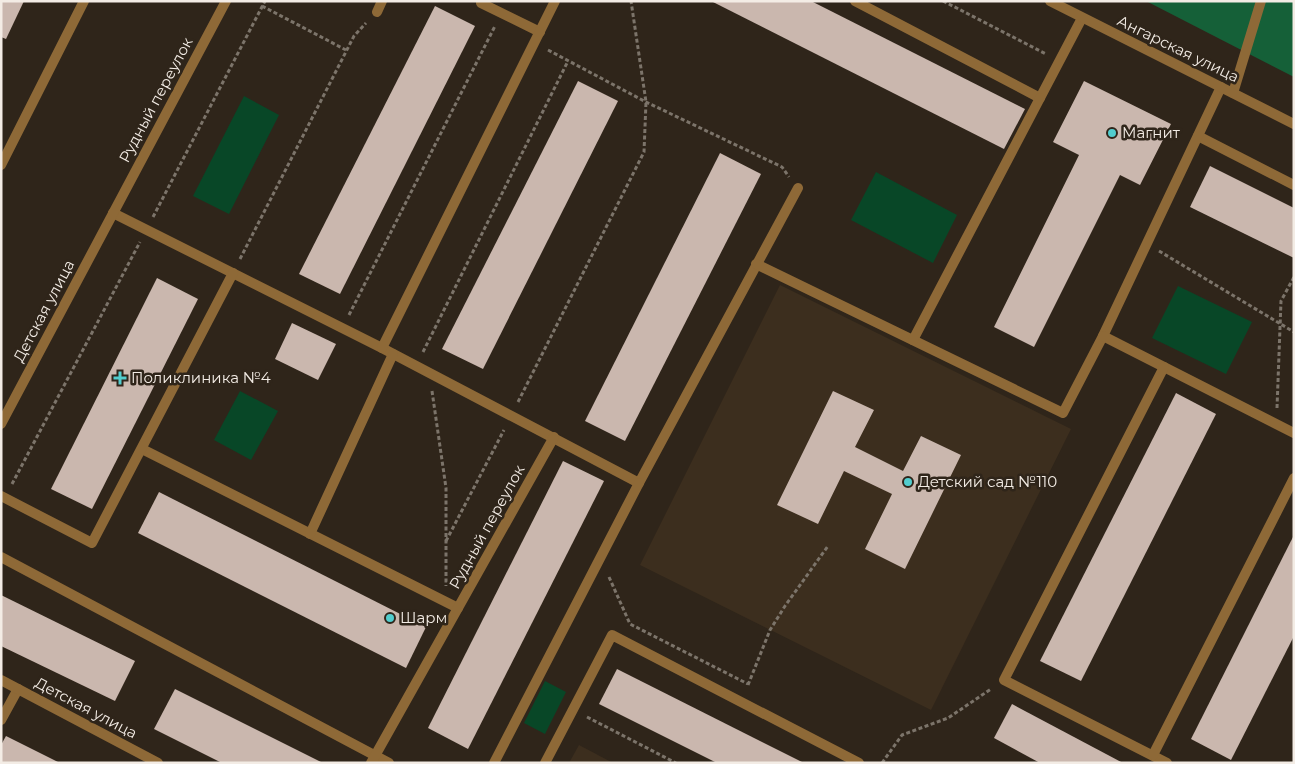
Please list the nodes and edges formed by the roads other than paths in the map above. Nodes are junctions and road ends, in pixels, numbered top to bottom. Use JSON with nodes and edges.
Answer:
{"nodes":[{"id":1,"x":84,"y":1,"type":"edge"},
{"id":2,"x":226,"y":1,"type":"edge"},
{"id":3,"x":382,"y":1,"type":"edge"},
{"id":4,"x":482,"y":1,"type":"edge"},
{"id":5,"x":555,"y":1,"type":"edge"},
{"id":6,"x":855,"y":1,"type":"edge"},
{"id":7,"x":1050,"y":1,"type":"edge"},
{"id":8,"x":1261,"y":1,"type":"edge"},
{"id":9,"x":377,"y":12,"type":"road end"},
{"id":10,"x":1082,"y":18,"type":"junction"},
{"id":11,"x":540,"y":32,"type":"junction"},
{"id":12,"x":1221,"y":87,"type":"junction"},
{"id":13,"x":1233,"y":93,"type":"junction"},
{"id":14,"x":1040,"y":98,"type":"junction"},
{"id":15,"x":1294,"y":124,"type":"edge"},
{"id":16,"x":1198,"y":136,"type":"junction"},
{"id":17,"x":1,"y":165,"type":"edge"},
{"id":18,"x":1294,"y":185,"type":"edge"},
{"id":19,"x":798,"y":188,"type":"road end"},
{"id":20,"x":114,"y":213,"type":"junction"},
{"id":21,"x":756,"y":264,"type":"junction"},
{"id":22,"x":233,"y":273,"type":"junction"},
{"id":23,"x":1102,"y":336,"type":"junction"},
{"id":24,"x":913,"y":340,"type":"junction"},
{"id":25,"x":382,"y":348,"type":"junction"},
{"id":26,"x":393,"y":354,"type":"junction"},
{"id":27,"x":1164,"y":367,"type":"junction"},
{"id":28,"x":1,"y":424,"type":"edge"},
{"id":29,"x":1294,"y":433,"type":"edge"},
{"id":30,"x":554,"y":437,"type":"junction"},
{"id":31,"x":142,"y":449,"type":"junction"},
{"id":32,"x":1294,"y":478,"type":"edge"},
{"id":33,"x":639,"y":483,"type":"junction"},
{"id":34,"x":3,"y":497,"type":"edge"},
{"id":35,"x":310,"y":534,"type":"junction"},
{"id":36,"x":1,"y":557,"type":"edge"},
{"id":37,"x":458,"y":608,"type":"junction"},
{"id":38,"x":1,"y":680,"type":"edge"},
{"id":39,"x":18,"y":689,"type":"junction"},
{"id":40,"x":1,"y":720,"type":"edge"},
{"id":41,"x":1153,"y":755,"type":"junction"},
{"id":42,"x":373,"y":759,"type":"edge"},
{"id":43,"x":158,"y":763,"type":"edge"},
{"id":44,"x":389,"y":763,"type":"edge"},
{"id":45,"x":494,"y":763,"type":"edge"},
{"id":46,"x":545,"y":763,"type":"edge"},
{"id":47,"x":859,"y":763,"type":"edge"},
{"id":48,"x":1167,"y":763,"type":"edge"}],
"edges":[{"from":1,"to":17,"type":"street"},
{"from":2,"to":20,"type":"street","name":"Рудный переулок"},
{"from":3,"to":9,"type":"street"},
{"from":4,"to":11,"type":"street"},
{"from":5,"to":11,"type":"street"},
{"from":6,"to":14,"type":"street"},
{"from":7,"to":10,"type":"street","name":"Ангарская улица"},
{"from":8,"to":13,"type":"street"},
{"from":10,"to":12,"type":"street","name":"Ангарская улица"},
{"from":10,"to":14,"type":"street"},
{"from":11,"to":25,"type":"street"},
{"from":12,"to":13,"type":"street","name":"Ангарская улица"},
{"from":12,"to":16,"type":"street"},
{"from":13,"to":15,"type":"street","name":"Ангарская улица"},
{"from":14,"to":24,"type":"street"},
{"from":16,"to":18,"type":"street"},
{"from":16,"to":23,"type":"street"},
{"from":19,"to":21,"type":"street"},
{"from":20,"to":22,"type":"street"},
{"from":20,"to":28,"type":"street","name":"Детская улица"},
{"from":21,"to":24,"type":"street"},
{"from":21,"to":33,"type":"street"},
{"from":22,"to":25,"type":"street"},
{"from":22,"to":31,"type":"street"},
{"from":23,"to":24,"type":"street"},
{"from":23,"to":27,"type":"street"},
{"from":25,"to":26,"type":"street"},
{"from":26,"to":30,"type":"street"},
{"from":26,"to":35,"type":"street"},
{"from":27,"to":29,"type":"street"},
{"from":27,"to":41,"type":"street"},
{"from":30,"to":33,"type":"street"},
{"from":30,"to":37,"type":"street","name":"Рудный переулок"},
{"from":31,"to":34,"type":"street"},
{"from":31,"to":35,"type":"street"},
{"from":32,"to":41,"type":"street"},
{"from":33,"to":45,"type":"street"},
{"from":35,"to":37,"type":"street"},
{"from":36,"to":42,"type":"street"},
{"from":37,"to":42,"type":"street","name":"Рудный переулок"},
{"from":38,"to":39,"type":"street","name":"Детская улица"},
{"from":39,"to":40,"type":"street"},
{"from":39,"to":43,"type":"street","name":"Детская улица"},
{"from":41,"to":48,"type":"street"},
{"from":42,"to":44,"type":"street"},
{"from":46,"to":47,"type":"street"}]}
